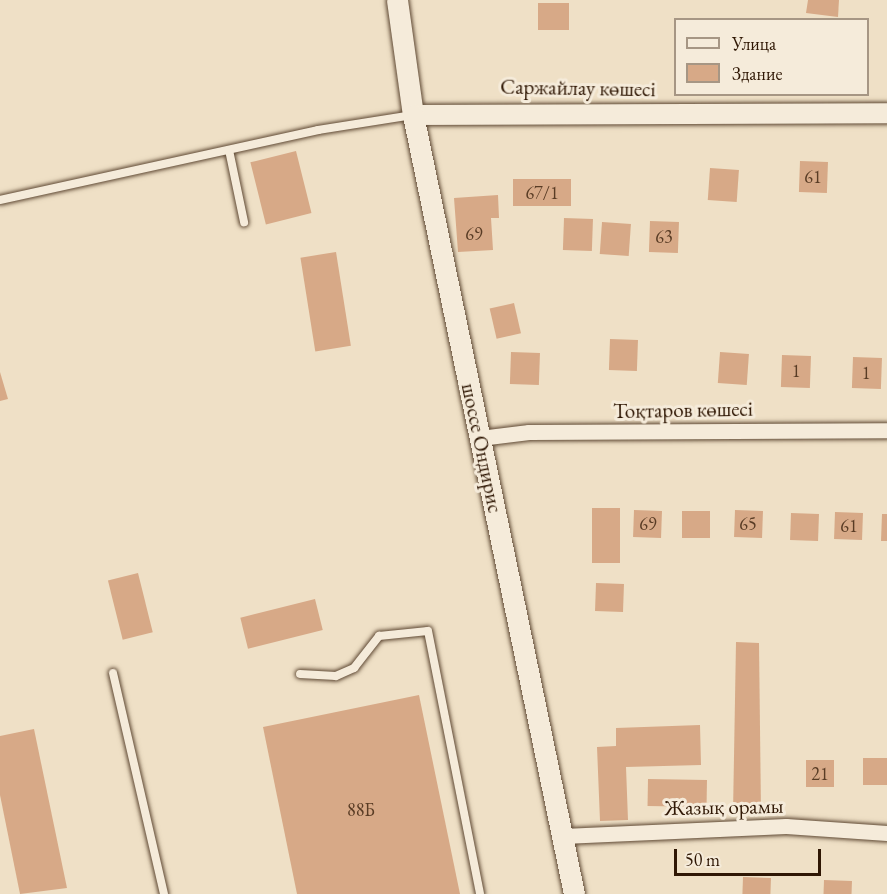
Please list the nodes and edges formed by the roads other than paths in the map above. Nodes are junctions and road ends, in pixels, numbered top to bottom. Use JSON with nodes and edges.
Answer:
{"nodes":[{"id":1,"x":397,"y":0,"type":"edge"},
{"id":2,"x":887,"y":113,"type":"edge"},
{"id":3,"x":413,"y":115,"type":"junction"},
{"id":4,"x":229,"y":150,"type":"junction"},
{"id":5,"x":0,"y":200,"type":"edge"},
{"id":6,"x":244,"y":222,"type":"dead end"},
{"id":7,"x":887,"y":430,"type":"edge"},
{"id":8,"x":480,"y":438,"type":"junction"},
{"id":9,"x":113,"y":673,"type":"dead end"},
{"id":10,"x":300,"y":674,"type":"dead end"},
{"id":11,"x":887,"y":833,"type":"edge"},
{"id":12,"x":563,"y":836,"type":"junction"},
{"id":13,"x":164,"y":894,"type":"edge"},
{"id":14,"x":480,"y":894,"type":"edge"},
{"id":15,"x":574,"y":894,"type":"edge"}],
"edges":[{"from":1,"to":3,"type":"main road","name":"шоссе Ондирис"},
{"from":2,"to":3,"type":"street","name":"Саржайлау көшесі"},
{"from":3,"to":4,"type":"lane"},
{"from":3,"to":8,"type":"main road","name":"шоссе Ондирис"},
{"from":4,"to":5,"type":"lane"},
{"from":4,"to":6,"type":"lane"},
{"from":7,"to":8,"type":"street","name":"Тоқтаров көшесі"},
{"from":8,"to":12,"type":"main road","name":"шоссе Ондирис"},
{"from":9,"to":13,"type":"lane"},
{"from":10,"to":14,"type":"lane"},
{"from":11,"to":12,"type":"street","name":"Жазық орамы"},
{"from":12,"to":15,"type":"main road","name":"шоссе Ондирис"}]}
